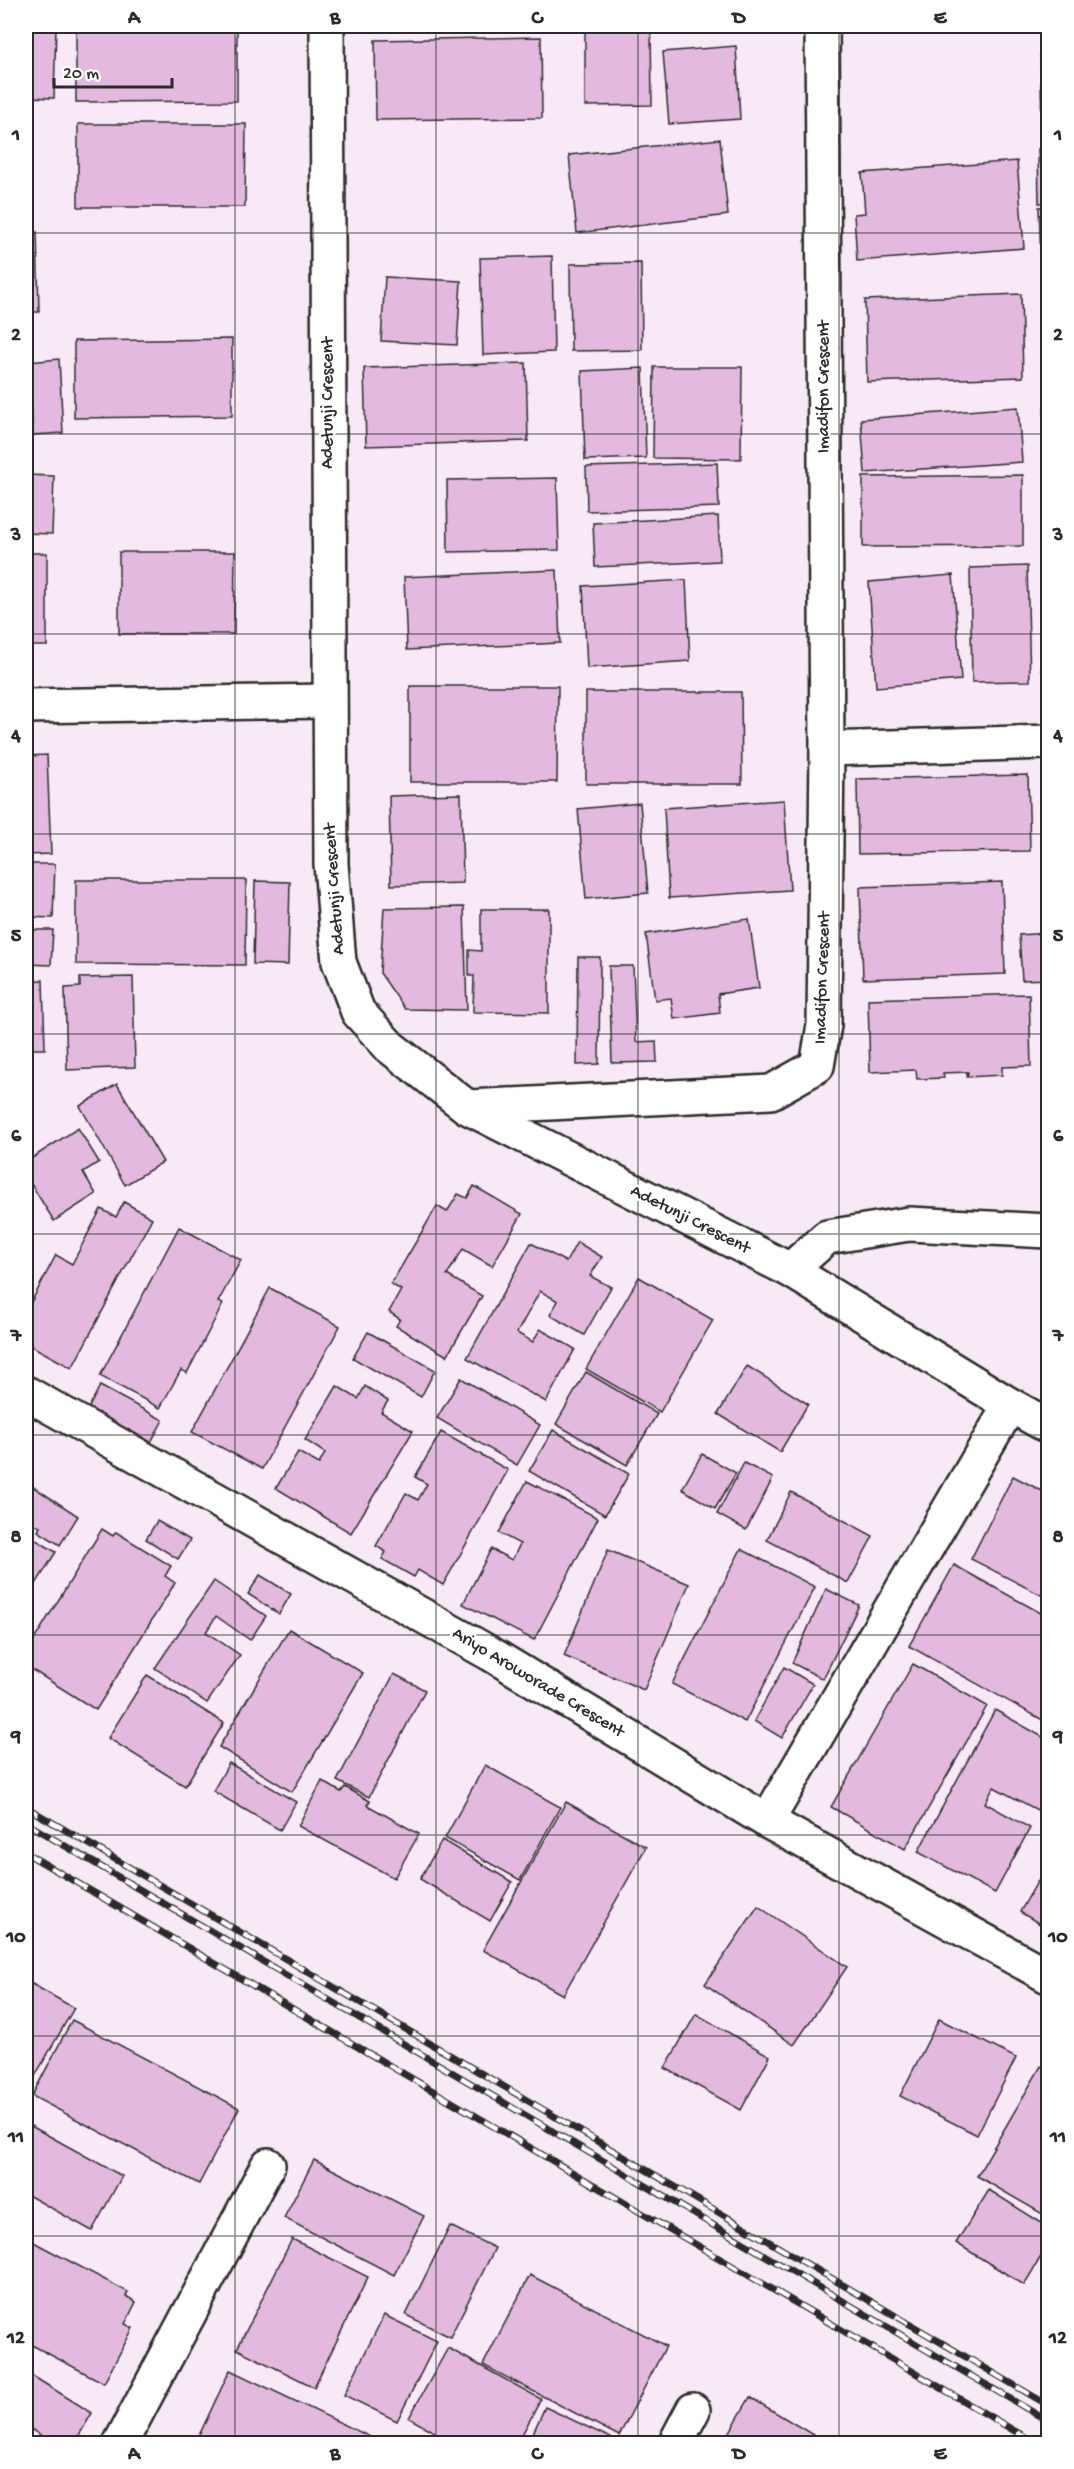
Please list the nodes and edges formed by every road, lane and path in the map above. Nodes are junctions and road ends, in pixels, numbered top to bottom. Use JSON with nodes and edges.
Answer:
{"nodes":[{"id":1,"x":327,"y":26,"type":"edge"},
{"id":2,"x":822,"y":26,"type":"edge"},
{"id":3,"x":329,"y":701,"type":"junction"},
{"id":4,"x":26,"y":706,"type":"edge"},
{"id":5,"x":1048,"y":742,"type":"edge"},
{"id":6,"x":827,"y":749,"type":"junction"},
{"id":7,"x":467,"y":1107,"type":"junction"},
{"id":8,"x":1048,"y":1231,"type":"edge"},
{"id":9,"x":790,"y":1270,"type":"junction"},
{"id":10,"x":26,"y":1393,"type":"edge"},
{"id":11,"x":1010,"y":1405,"type":"junction"},
{"id":12,"x":1048,"y":1426,"type":"edge"},
{"id":13,"x":767,"y":1821,"type":"junction"},
{"id":14,"x":1048,"y":1976,"type":"edge"},
{"id":15,"x":268,"y":2165,"type":"dead end"},
{"id":16,"x":693,"y":2410,"type":"dead end"},
{"id":17,"x":120,"y":2444,"type":"edge"},
{"id":18,"x":675,"y":2444,"type":"edge"}],
"edges":[{"from":1,"to":3,"type":"street","name":"Adetunji Crescent"},
{"from":2,"to":6,"type":"street","name":"Imadifon Crescent"},
{"from":3,"to":4,"type":"street"},
{"from":3,"to":7,"type":"street","name":"Adetunji Crescent"},
{"from":5,"to":6,"type":"street"},
{"from":6,"to":7,"type":"street","name":"Imadifon Crescent"},
{"from":7,"to":9,"type":"street","name":"Adetunji Crescent"},
{"from":8,"to":9,"type":"street"},
{"from":9,"to":11,"type":"street","name":"Adetunji Crescent"},
{"from":10,"to":13,"type":"street","name":"Ariyo Aroworade Crescent"},
{"from":11,"to":12,"type":"street","name":"Adetunji Crescent"},
{"from":11,"to":13,"type":"street"},
{"from":13,"to":14,"type":"street","name":"Ariyo Aroworade Crescent"},
{"from":15,"to":17,"type":"street"},
{"from":16,"to":18,"type":"street"}]}
